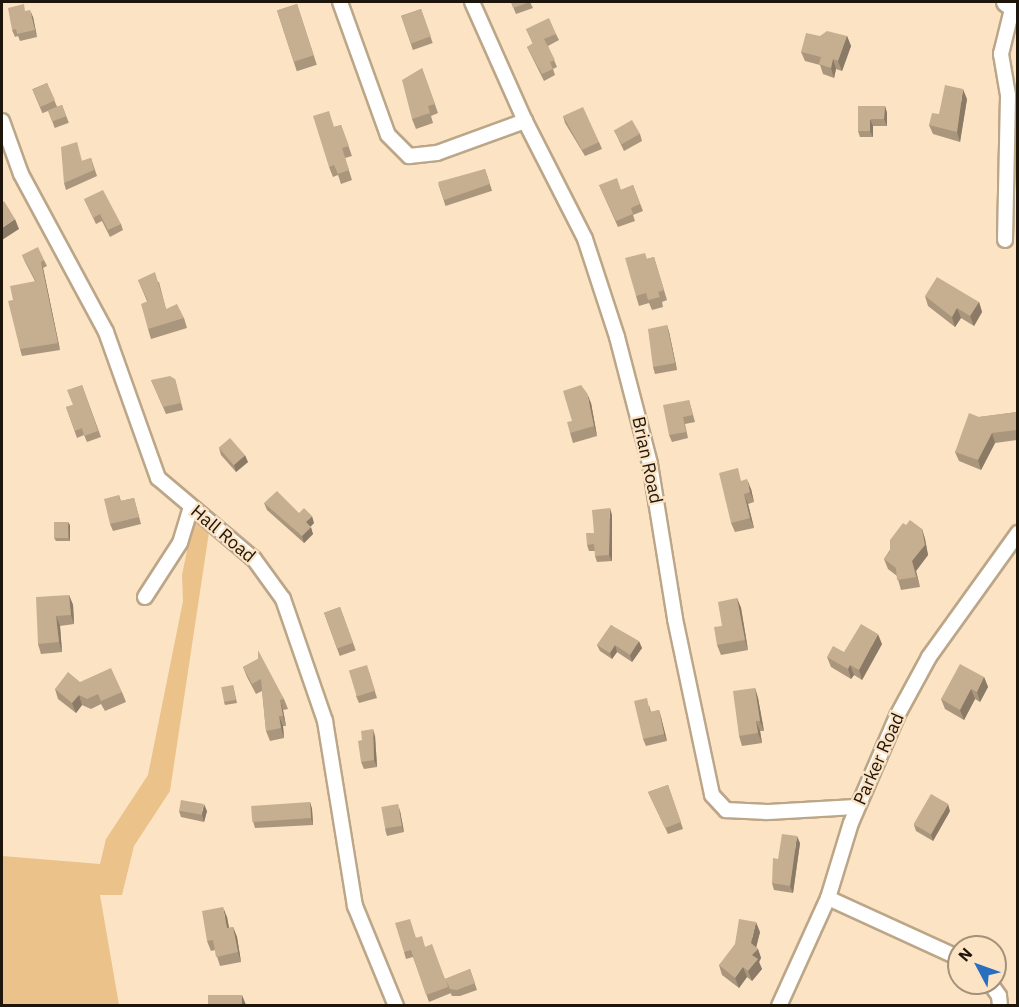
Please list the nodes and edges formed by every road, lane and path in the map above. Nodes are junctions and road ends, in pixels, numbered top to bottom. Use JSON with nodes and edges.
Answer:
{"nodes":[{"id":1,"x":340,"y":2,"type":"edge"},
{"id":2,"x":472,"y":2,"type":"edge"},
{"id":3,"x":1013,"y":5,"type":"edge"},
{"id":4,"x":2,"y":121,"type":"edge"},
{"id":5,"x":525,"y":121,"type":"junction"},
{"id":6,"x":1005,"y":240,"type":"dead end"},
{"id":7,"x":191,"y":507,"type":"junction"},
{"id":8,"x":1017,"y":533,"type":"edge"},
{"id":9,"x":145,"y":597,"type":"dead end"},
{"id":10,"x":857,"y":807,"type":"junction"},
{"id":11,"x":828,"y":898,"type":"junction"},
{"id":12,"x":947,"y":953,"type":"edge"},
{"id":13,"x":396,"y":1005,"type":"edge"},
{"id":14,"x":779,"y":1005,"type":"edge"}],
"edges":[{"from":1,"to":5,"type":"street"},
{"from":2,"to":5,"type":"street","name":"Brian Road"},
{"from":3,"to":6,"type":"street"},
{"from":4,"to":7,"type":"street","name":"Hall Road"},
{"from":5,"to":10,"type":"street","name":"Brian Road"},
{"from":7,"to":9,"type":"street"},
{"from":7,"to":13,"type":"street","name":"Hall Road"},
{"from":8,"to":10,"type":"street","name":"Parker Road"},
{"from":10,"to":11,"type":"street","name":"Parker Road"},
{"from":11,"to":12,"type":"street"},
{"from":11,"to":14,"type":"street","name":"Parker Road"}]}
